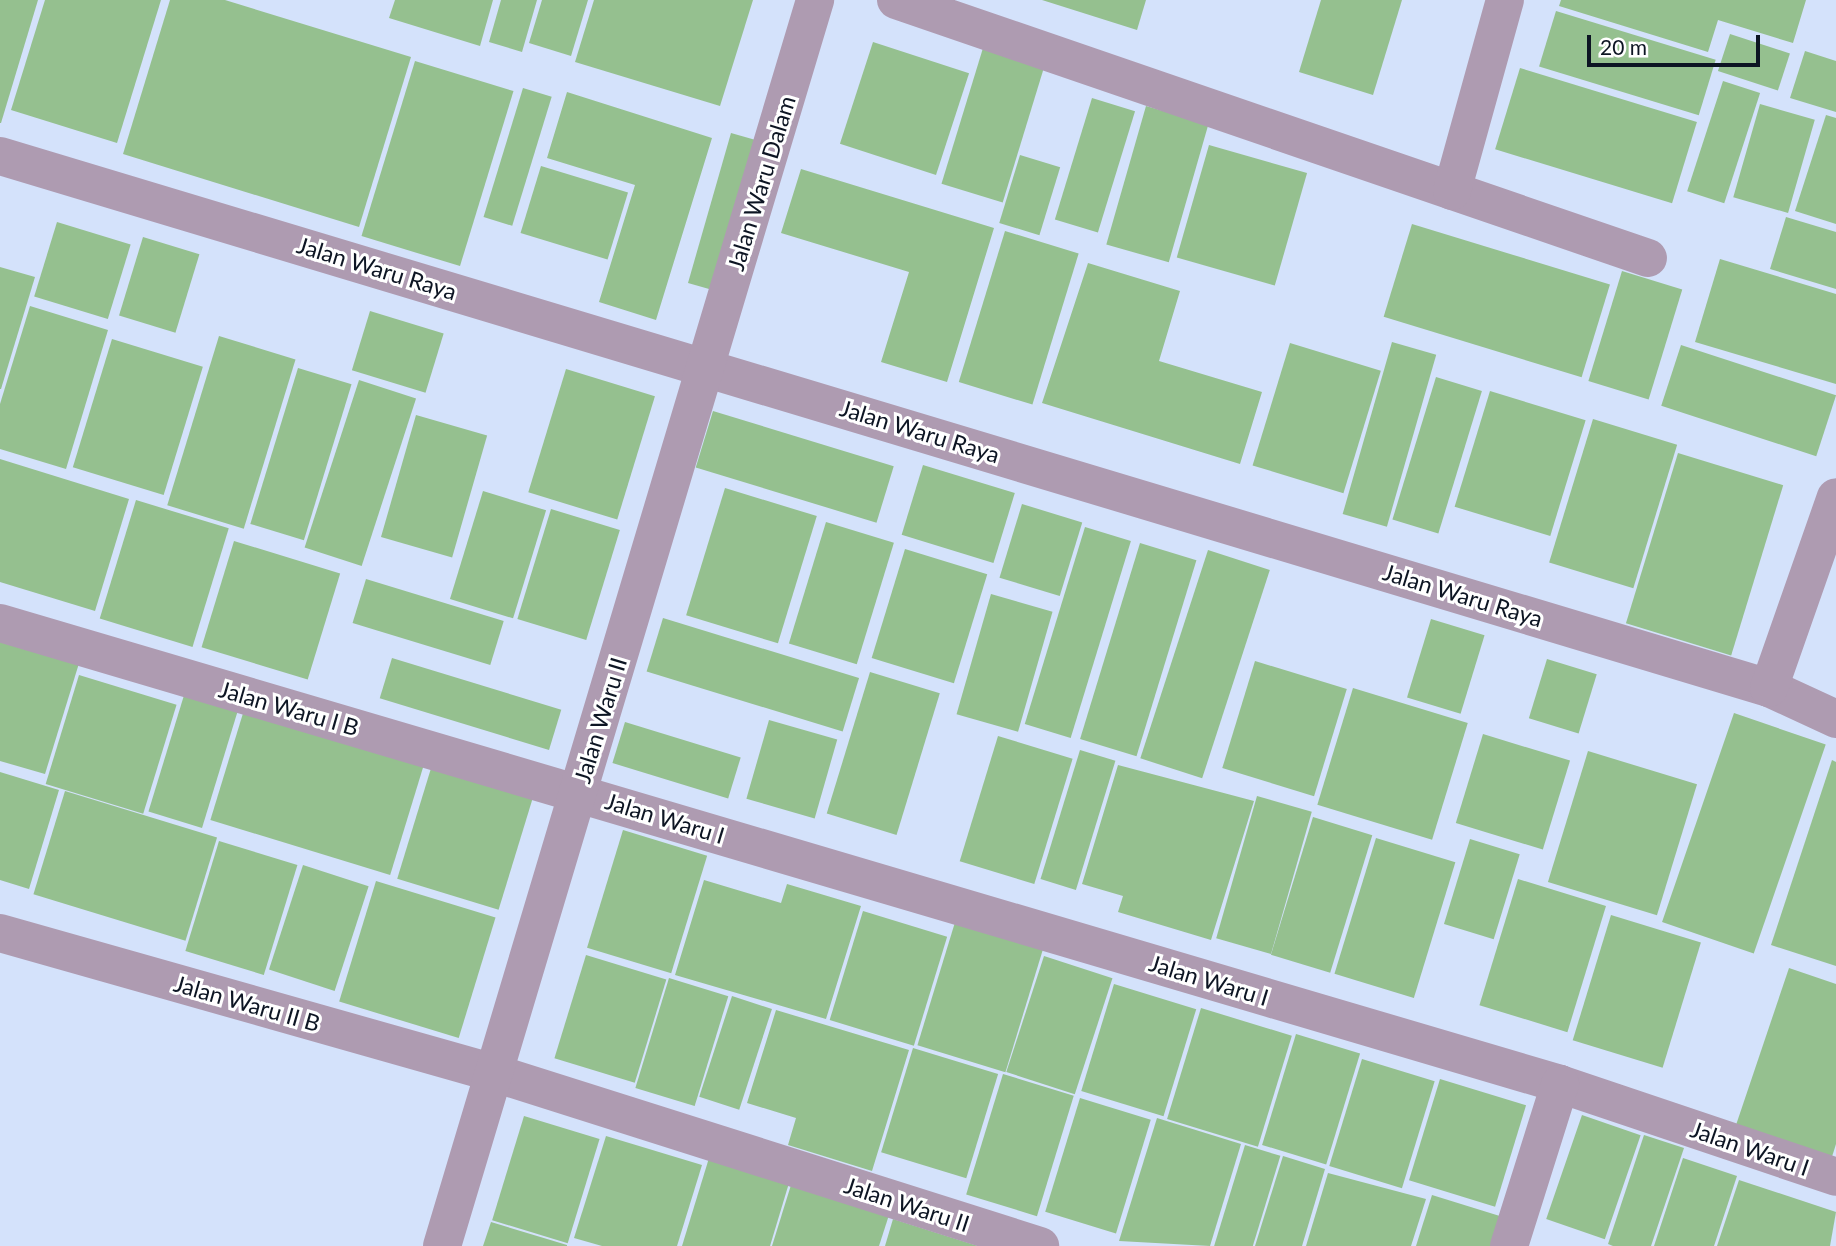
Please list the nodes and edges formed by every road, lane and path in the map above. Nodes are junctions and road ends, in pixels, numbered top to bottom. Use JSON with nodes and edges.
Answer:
{"nodes":[{"id":1,"x":815,"y":0,"type":"edge"},
{"id":2,"x":896,"y":0,"type":"edge"},
{"id":3,"x":1506,"y":0,"type":"edge"},
{"id":4,"x":0,"y":156,"type":"edge"},
{"id":5,"x":1452,"y":191,"type":"junction"},
{"id":6,"x":1648,"y":258,"type":"dead end"},
{"id":7,"x":705,"y":366,"type":"junction"},
{"id":8,"x":1836,"y":497,"type":"edge"},
{"id":9,"x":0,"y":623,"type":"edge"},
{"id":10,"x":1769,"y":688,"type":"junction"},
{"id":11,"x":1836,"y":719,"type":"edge"},
{"id":12,"x":578,"y":792,"type":"junction"},
{"id":13,"x":0,"y":933,"type":"edge"},
{"id":14,"x":494,"y":1073,"type":"junction"},
{"id":15,"x":1560,"y":1084,"type":"junction"},
{"id":16,"x":1836,"y":1178,"type":"edge"},
{"id":17,"x":442,"y":1246,"type":"edge"},
{"id":18,"x":1040,"y":1246,"type":"edge"},
{"id":19,"x":1508,"y":1246,"type":"edge"}],
"edges":[{"from":1,"to":7,"type":"street","name":"Jalan Waru Dalam"},
{"from":2,"to":5,"type":"street"},
{"from":3,"to":5,"type":"street"},
{"from":4,"to":7,"type":"street","name":"Jalan Waru Raya"},
{"from":5,"to":6,"type":"street"},
{"from":7,"to":10,"type":"street","name":"Jalan Waru Raya"},
{"from":7,"to":12,"type":"street","name":"Jalan Waru II"},
{"from":8,"to":10,"type":"street"},
{"from":9,"to":12,"type":"street","name":"Jalan Waru I B"},
{"from":10,"to":11,"type":"street","name":"Jalan Waru Raya"},
{"from":12,"to":14,"type":"street","name":"Jalan Waru II"},
{"from":12,"to":15,"type":"street","name":"Jalan Waru I"},
{"from":13,"to":14,"type":"street","name":"Jalan Waru II B"},
{"from":14,"to":17,"type":"street","name":"Jalan Waru II"},
{"from":14,"to":18,"type":"street","name":"Jalan Waru II"},
{"from":15,"to":16,"type":"street","name":"Jalan Waru I"},
{"from":15,"to":19,"type":"street"}]}
